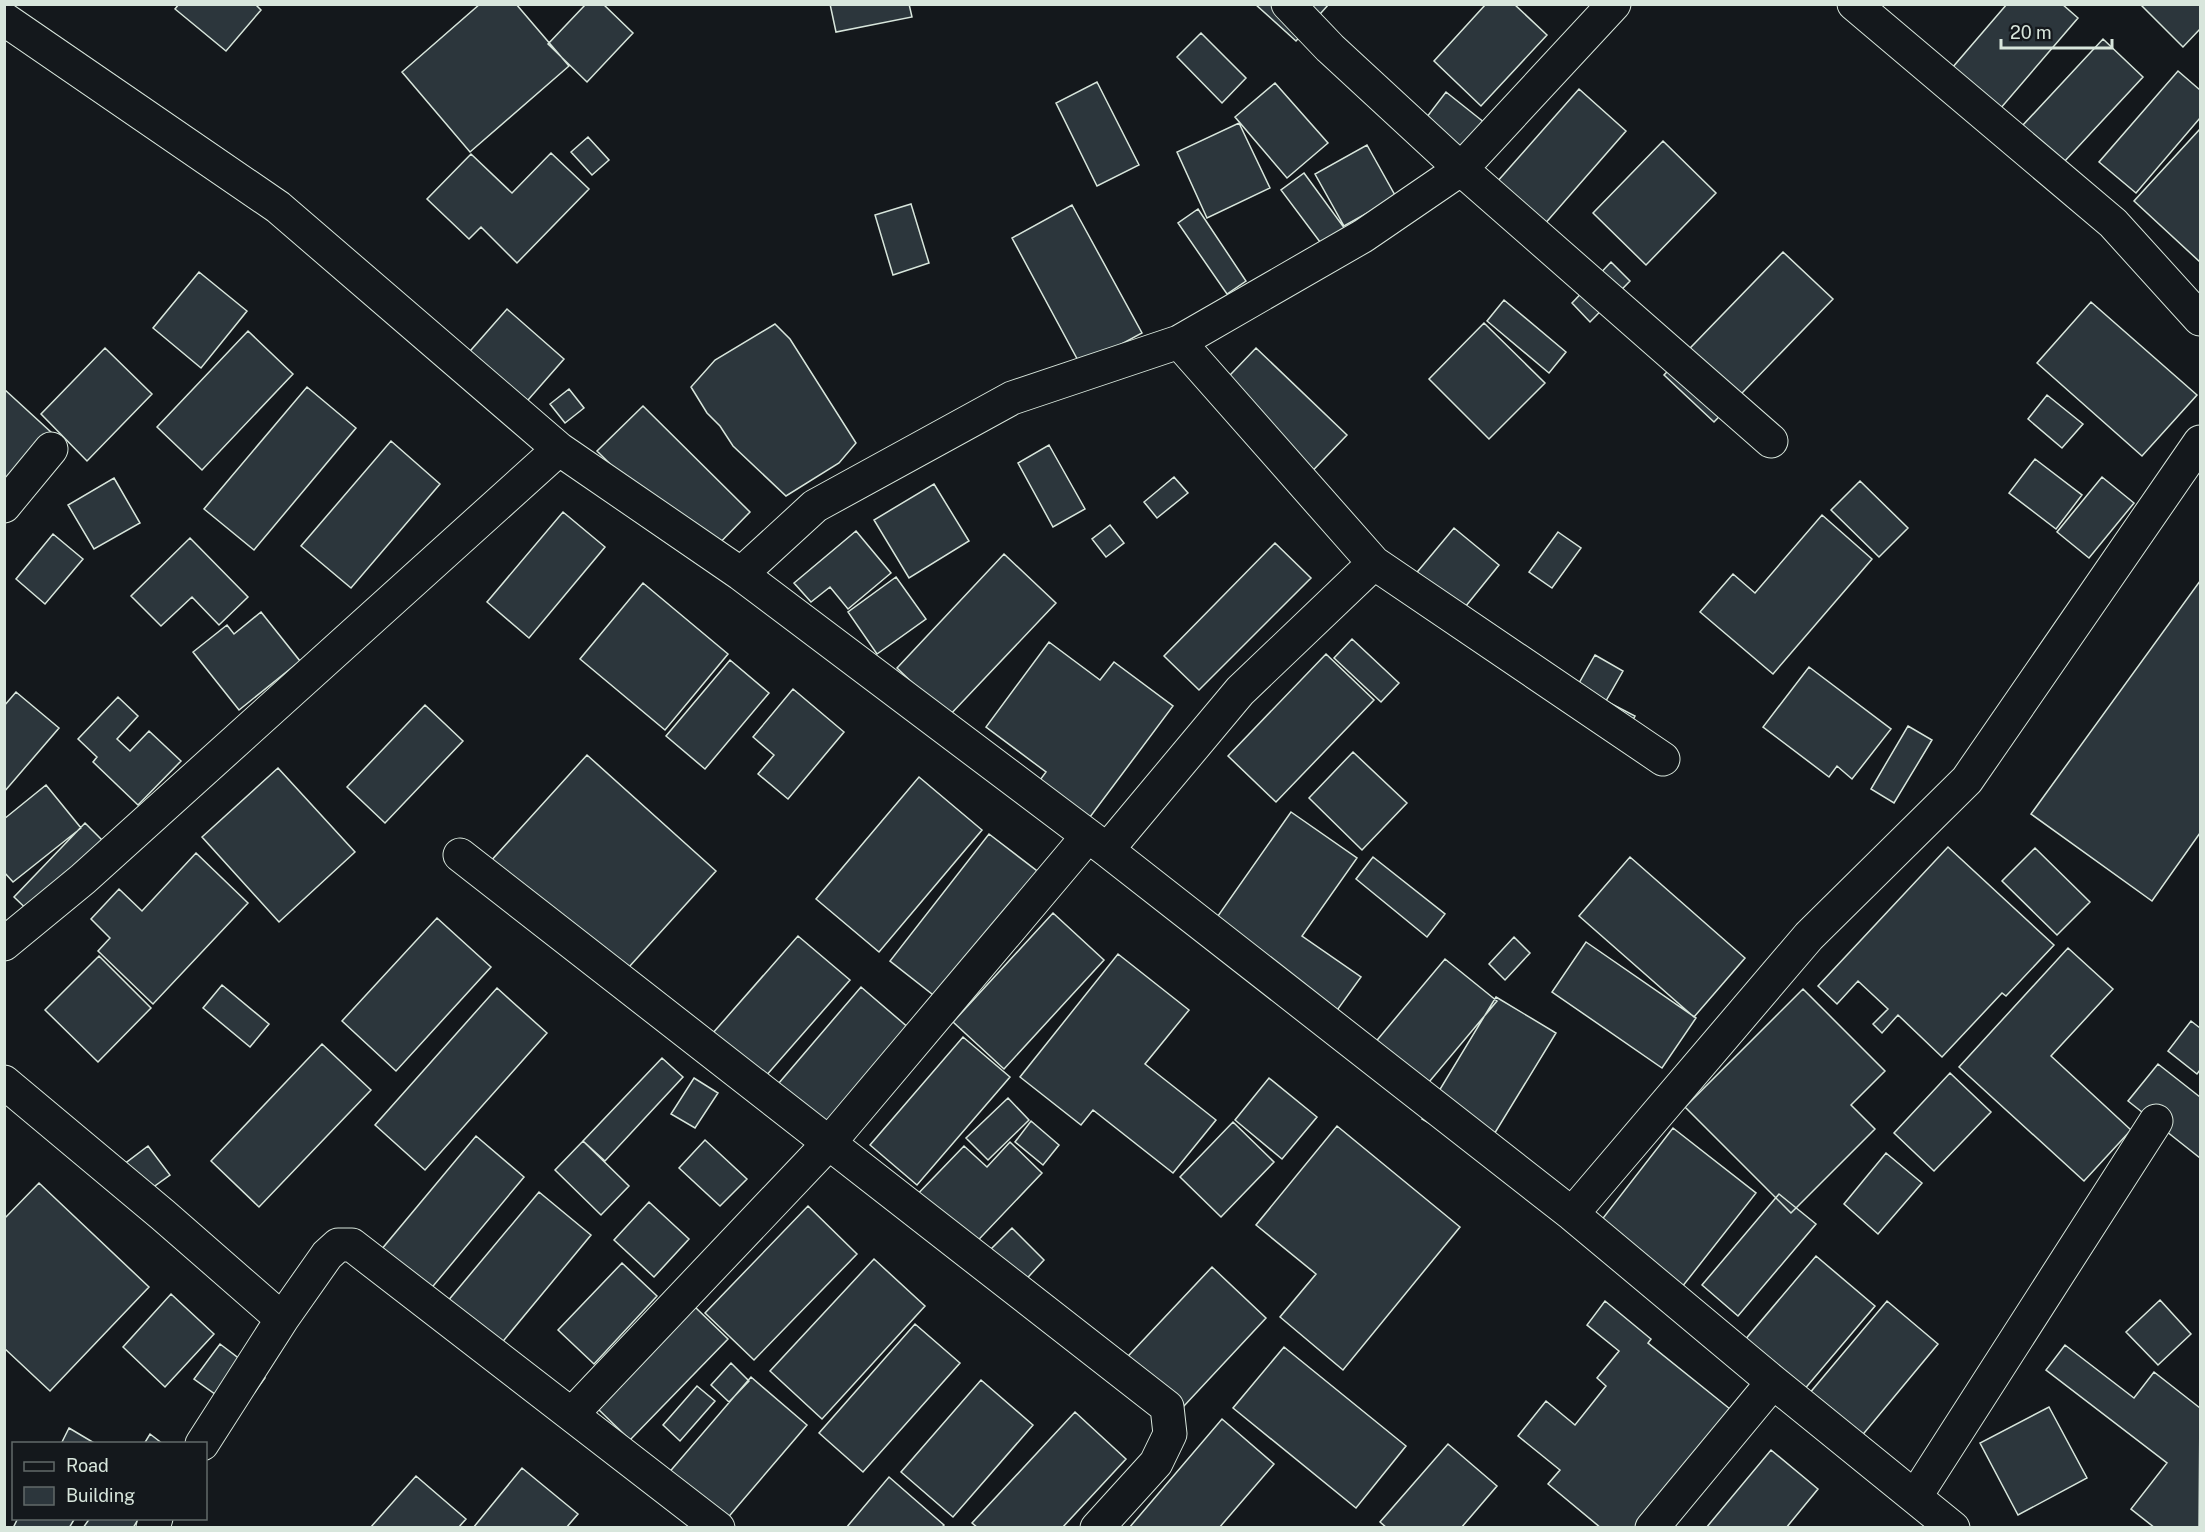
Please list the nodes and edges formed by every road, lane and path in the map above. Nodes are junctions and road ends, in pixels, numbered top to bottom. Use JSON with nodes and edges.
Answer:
{"nodes":[{"id":1,"x":1288,"y":4,"type":"edge"},
{"id":2,"x":1614,"y":4,"type":"edge"},
{"id":3,"x":1854,"y":4,"type":"edge"},
{"id":4,"x":4,"y":19,"type":"edge"},
{"id":5,"x":1461,"y":169,"type":"junction"},
{"id":6,"x":2200,"y":319,"type":"edge"},
{"id":7,"x":1179,"y":342,"type":"junction"},
{"id":8,"x":1771,"y":441,"type":"dead end"},
{"id":9,"x":2200,"y":442,"type":"edge"},
{"id":10,"x":51,"y":449,"type":"dead end"},
{"id":11,"x":559,"y":449,"type":"junction"},
{"id":12,"x":4,"y":506,"type":"edge"},
{"id":13,"x":1374,"y":563,"type":"junction"},
{"id":14,"x":741,"y":574,"type":"junction"},
{"id":15,"x":1663,"y":759,"type":"dead end"},
{"id":16,"x":1097,"y":843,"type":"junction"},
{"id":17,"x":460,"y":855,"type":"dead end"},
{"id":18,"x":4,"y":944,"type":"edge"},
{"id":19,"x":4,"y":1082,"type":"edge"},
{"id":20,"x":2156,"y":1121,"type":"dead end"},
{"id":21,"x":829,"y":1143,"type":"junction"},
{"id":22,"x":1572,"y":1214,"type":"junction"},
{"id":23,"x":282,"y":1319,"type":"junction"},
{"id":24,"x":1773,"y":1382,"type":"junction"},
{"id":25,"x":572,"y":1414,"type":"junction"},
{"id":26,"x":203,"y":1442,"type":"edge"},
{"id":27,"x":1915,"y":1497,"type":"junction"},
{"id":28,"x":718,"y":1527,"type":"edge"},
{"id":29,"x":1098,"y":1527,"type":"edge"},
{"id":30,"x":1652,"y":1527,"type":"edge"},
{"id":31,"x":1953,"y":1527,"type":"edge"}],
"edges":[{"from":1,"to":5,"type":"street"},
{"from":2,"to":5,"type":"street"},
{"from":3,"to":6,"type":"street"},
{"from":4,"to":11,"type":"street"},
{"from":5,"to":7,"type":"street"},
{"from":5,"to":8,"type":"street"},
{"from":7,"to":13,"type":"street"},
{"from":7,"to":14,"type":"street"},
{"from":9,"to":22,"type":"street"},
{"from":10,"to":12,"type":"street"},
{"from":11,"to":14,"type":"street"},
{"from":11,"to":18,"type":"street"},
{"from":13,"to":15,"type":"street"},
{"from":13,"to":16,"type":"street"},
{"from":14,"to":16,"type":"street"},
{"from":16,"to":21,"type":"street"},
{"from":16,"to":22,"type":"street"},
{"from":17,"to":21,"type":"street"},
{"from":19,"to":23,"type":"street"},
{"from":20,"to":27,"type":"street"},
{"from":21,"to":25,"type":"street"},
{"from":21,"to":29,"type":"street"},
{"from":22,"to":24,"type":"street"},
{"from":23,"to":25,"type":"street"},
{"from":23,"to":26,"type":"street"},
{"from":24,"to":27,"type":"street"},
{"from":24,"to":30,"type":"street"},
{"from":25,"to":28,"type":"street"},
{"from":27,"to":31,"type":"street"}]}
